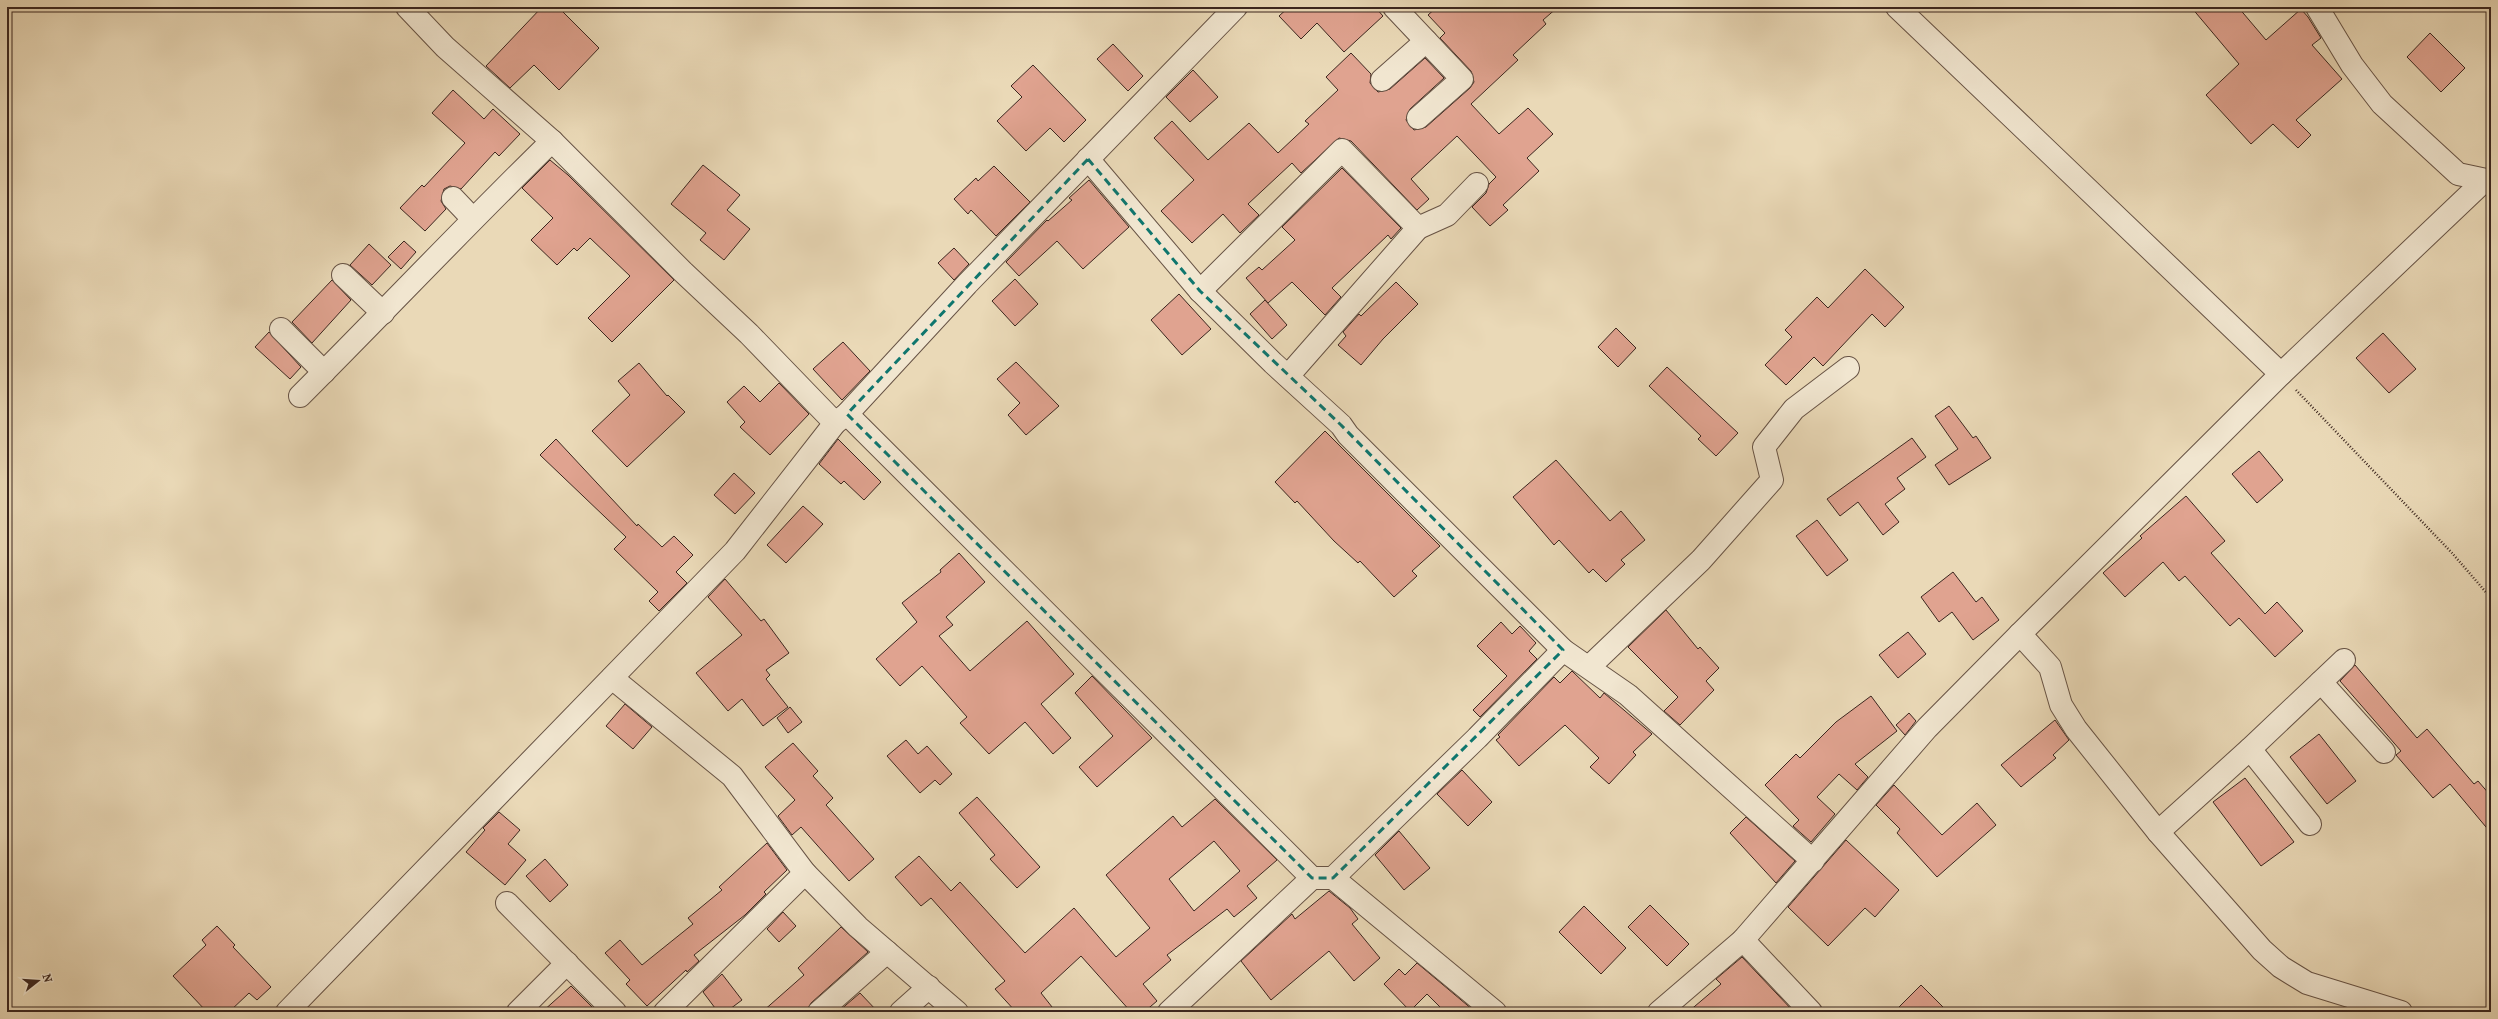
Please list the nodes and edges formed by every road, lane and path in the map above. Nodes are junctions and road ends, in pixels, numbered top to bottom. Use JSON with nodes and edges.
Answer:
{"nodes":[{"id":1,"x":407,"y":7,"type":"edge"},
{"id":2,"x":1236,"y":7,"type":"edge"},
{"id":3,"x":1394,"y":7,"type":"edge"},
{"id":4,"x":1897,"y":7,"type":"edge"},
{"id":5,"x":2317,"y":7,"type":"edge"},
{"id":6,"x":1426,"y":41,"type":"junction"},
{"id":7,"x":1382,"y":80,"type":"dead end"},
{"id":8,"x":1418,"y":118,"type":"dead end"},
{"id":9,"x":552,"y":141,"type":"junction"},
{"id":10,"x":1088,"y":159,"type":"junction"},
{"id":11,"x":2488,"y":181,"type":"edge"},
{"id":12,"x":1477,"y":184,"type":"dead end"},
{"id":13,"x":453,"y":198,"type":"dead end"},
{"id":14,"x":473,"y":218,"type":"junction"},
{"id":15,"x":1418,"y":228,"type":"junction"},
{"id":16,"x":343,"y":275,"type":"dead end"},
{"id":17,"x":1200,"y":291,"type":"junction"},
{"id":18,"x":383,"y":313,"type":"junction"},
{"id":19,"x":281,"y":329,"type":"dead end"},
{"id":20,"x":1848,"y":368,"type":"dead end"},
{"id":21,"x":324,"y":372,"type":"junction"},
{"id":22,"x":2280,"y":374,"type":"junction"},
{"id":23,"x":1288,"y":376,"type":"junction"},
{"id":24,"x":300,"y":396,"type":"dead end"},
{"id":25,"x":841,"y":418,"type":"junction"},
{"id":26,"x":2491,"y":598,"type":"edge"},
{"id":27,"x":2020,"y":634,"type":"junction"},
{"id":28,"x":1562,"y":650,"type":"junction"},
{"id":29,"x":2344,"y":660,"type":"dead end"},
{"id":30,"x":1589,"y":667,"type":"junction"},
{"id":31,"x":612,"y":678,"type":"junction"},
{"id":32,"x":2321,"y":682,"type":"junction"},
{"id":33,"x":2250,"y":749,"type":"junction"},
{"id":34,"x":2384,"y":752,"type":"dead end"},
{"id":35,"x":2310,"y":824,"type":"dead end"},
{"id":36,"x":2158,"y":832,"type":"junction"},
{"id":37,"x":1814,"y":861,"type":"junction"},
{"id":38,"x":805,"y":873,"type":"junction"},
{"id":39,"x":1312,"y":878,"type":"junction"},
{"id":40,"x":1333,"y":878,"type":"junction"},
{"id":41,"x":507,"y":903,"type":"dead end"},
{"id":42,"x":1743,"y":940,"type":"junction"},
{"id":43,"x":887,"y":952,"type":"junction"},
{"id":44,"x":567,"y":963,"type":"junction"},
{"id":45,"x":928,"y":988,"type":"junction"},
{"id":46,"x":1665,"y":1010,"type":"edge"},
{"id":47,"x":287,"y":1012,"type":"edge"},
{"id":48,"x":518,"y":1012,"type":"edge"},
{"id":49,"x":616,"y":1012,"type":"edge"},
{"id":50,"x":665,"y":1012,"type":"edge"},
{"id":51,"x":820,"y":1012,"type":"edge"},
{"id":52,"x":901,"y":1012,"type":"edge"},
{"id":53,"x":957,"y":1012,"type":"edge"},
{"id":54,"x":1169,"y":1012,"type":"edge"},
{"id":55,"x":1495,"y":1012,"type":"edge"},
{"id":56,"x":1811,"y":1012,"type":"edge"},
{"id":57,"x":2401,"y":1012,"type":"edge"}],
"edges":[{"from":1,"to":9,"type":"street"},
{"from":2,"to":10,"type":"street"},
{"from":3,"to":6,"type":"street"},
{"from":4,"to":22,"type":"street"},
{"from":5,"to":11,"type":"street"},
{"from":6,"to":7,"type":"street"},
{"from":6,"to":8,"type":"street"},
{"from":9,"to":14,"type":"street"},
{"from":9,"to":25,"type":"street"},
{"from":10,"to":17,"type":"street"},
{"from":10,"to":25,"type":"street"},
{"from":11,"to":22,"type":"street"},
{"from":12,"to":15,"type":"street"},
{"from":13,"to":14,"type":"street"},
{"from":14,"to":18,"type":"street"},
{"from":15,"to":17,"type":"street"},
{"from":15,"to":23,"type":"street"},
{"from":16,"to":18,"type":"street"},
{"from":17,"to":23,"type":"street"},
{"from":18,"to":21,"type":"street"},
{"from":19,"to":21,"type":"street"},
{"from":20,"to":30,"type":"street"},
{"from":21,"to":24,"type":"street"},
{"from":22,"to":26,"type":"path"},
{"from":22,"to":27,"type":"street"},
{"from":23,"to":28,"type":"street"},
{"from":25,"to":31,"type":"street"},
{"from":25,"to":39,"type":"street"},
{"from":27,"to":36,"type":"street"},
{"from":27,"to":37,"type":"street"},
{"from":28,"to":30,"type":"street"},
{"from":28,"to":40,"type":"street"},
{"from":29,"to":32,"type":"street"},
{"from":30,"to":37,"type":"street"},
{"from":31,"to":38,"type":"street"},
{"from":31,"to":47,"type":"street"},
{"from":32,"to":33,"type":"street"},
{"from":32,"to":34,"type":"street"},
{"from":33,"to":35,"type":"street"},
{"from":33,"to":36,"type":"street"},
{"from":36,"to":57,"type":"street"},
{"from":37,"to":42,"type":"street"},
{"from":38,"to":43,"type":"street"},
{"from":38,"to":50,"type":"street"},
{"from":39,"to":40,"type":"street"},
{"from":39,"to":54,"type":"street"},
{"from":40,"to":55,"type":"street"},
{"from":41,"to":44,"type":"street"},
{"from":42,"to":46,"type":"street"},
{"from":42,"to":56,"type":"street"},
{"from":43,"to":45,"type":"street"},
{"from":43,"to":51,"type":"street"},
{"from":44,"to":48,"type":"street"},
{"from":44,"to":49,"type":"street"},
{"from":45,"to":52,"type":"street"},
{"from":45,"to":53,"type":"street"}]}
